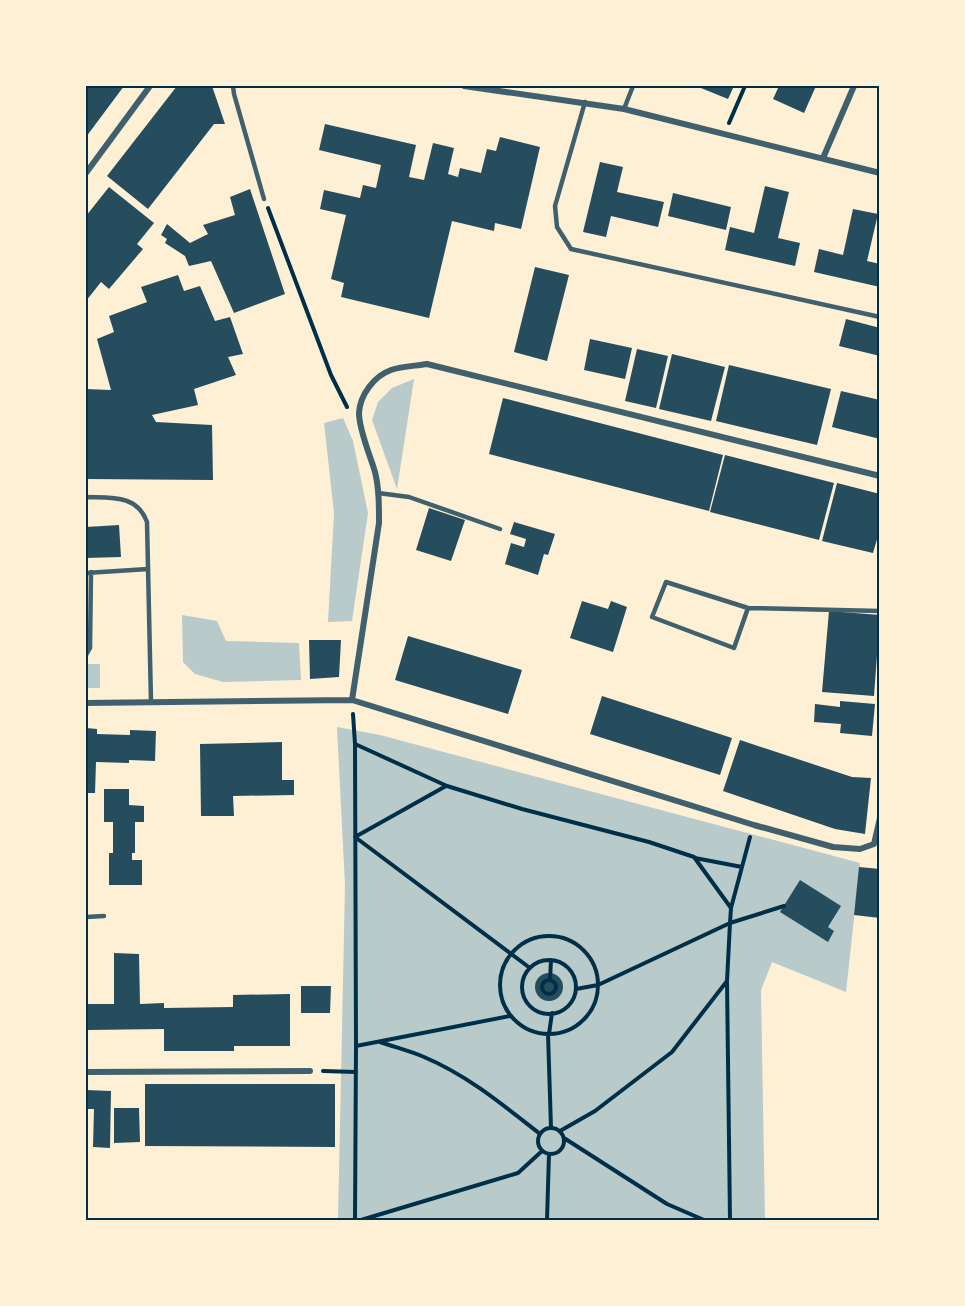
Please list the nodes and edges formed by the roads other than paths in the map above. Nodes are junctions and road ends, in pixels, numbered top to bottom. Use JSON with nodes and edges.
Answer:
{"nodes":[{"id":1,"x":150,"y":86,"type":"edge"},
{"id":2,"x":233,"y":86,"type":"edge"},
{"id":3,"x":464,"y":86,"type":"edge"},
{"id":4,"x":633,"y":86,"type":"edge"},
{"id":5,"x":854,"y":86,"type":"edge"},
{"id":6,"x":585,"y":102,"type":"junction"},
{"id":7,"x":624,"y":109,"type":"junction"},
{"id":8,"x":823,"y":158,"type":"junction"},
{"id":9,"x":86,"y":172,"type":"edge"},
{"id":10,"x":879,"y":173,"type":"edge"},
{"id":11,"x":264,"y":199,"type":"road end"},
{"id":12,"x":879,"y":317,"type":"edge"},
{"id":13,"x":879,"y":476,"type":"edge"},
{"id":14,"x":378,"y":493,"type":"junction"},
{"id":15,"x":86,"y":498,"type":"edge"},
{"id":16,"x":500,"y":528,"type":"dead end"},
{"id":17,"x":148,"y":569,"type":"junction"},
{"id":18,"x":88,"y":573,"type":"edge"},
{"id":19,"x":748,"y":608,"type":"junction"},
{"id":20,"x":879,"y":611,"type":"edge"},
{"id":21,"x":86,"y":655,"type":"edge"},
{"id":22,"x":352,"y":700,"type":"junction"},
{"id":23,"x":151,"y":702,"type":"junction"},
{"id":24,"x":86,"y":703,"type":"edge"},
{"id":25,"x":879,"y":818,"type":"edge"},
{"id":26,"x":104,"y":915,"type":"dead end"},
{"id":27,"x":86,"y":917,"type":"edge"},
{"id":28,"x":310,"y":1071,"type":"road end"},
{"id":29,"x":86,"y":1072,"type":"edge"}],
"edges":[{"from":1,"to":9,"type":"street"},
{"from":2,"to":11,"type":"lane"},
{"from":3,"to":6,"type":"street"},
{"from":4,"to":7,"type":"lane"},
{"from":5,"to":8,"type":"street"},
{"from":6,"to":7,"type":"street"},
{"from":6,"to":12,"type":"lane"},
{"from":7,"to":8,"type":"street"},
{"from":8,"to":10,"type":"street"},
{"from":13,"to":14,"type":"street"},
{"from":14,"to":16,"type":"lane"},
{"from":14,"to":22,"type":"street"},
{"from":15,"to":17,"type":"lane"},
{"from":17,"to":18,"type":"lane"},
{"from":17,"to":23,"type":"lane"},
{"from":18,"to":21,"type":"lane"},
{"from":19,"to":19,"type":"lane"},
{"from":19,"to":20,"type":"lane"},
{"from":22,"to":23,"type":"street"},
{"from":22,"to":25,"type":"street"},
{"from":23,"to":24,"type":"street"},
{"from":26,"to":27,"type":"lane"},
{"from":28,"to":29,"type":"street"}]}
